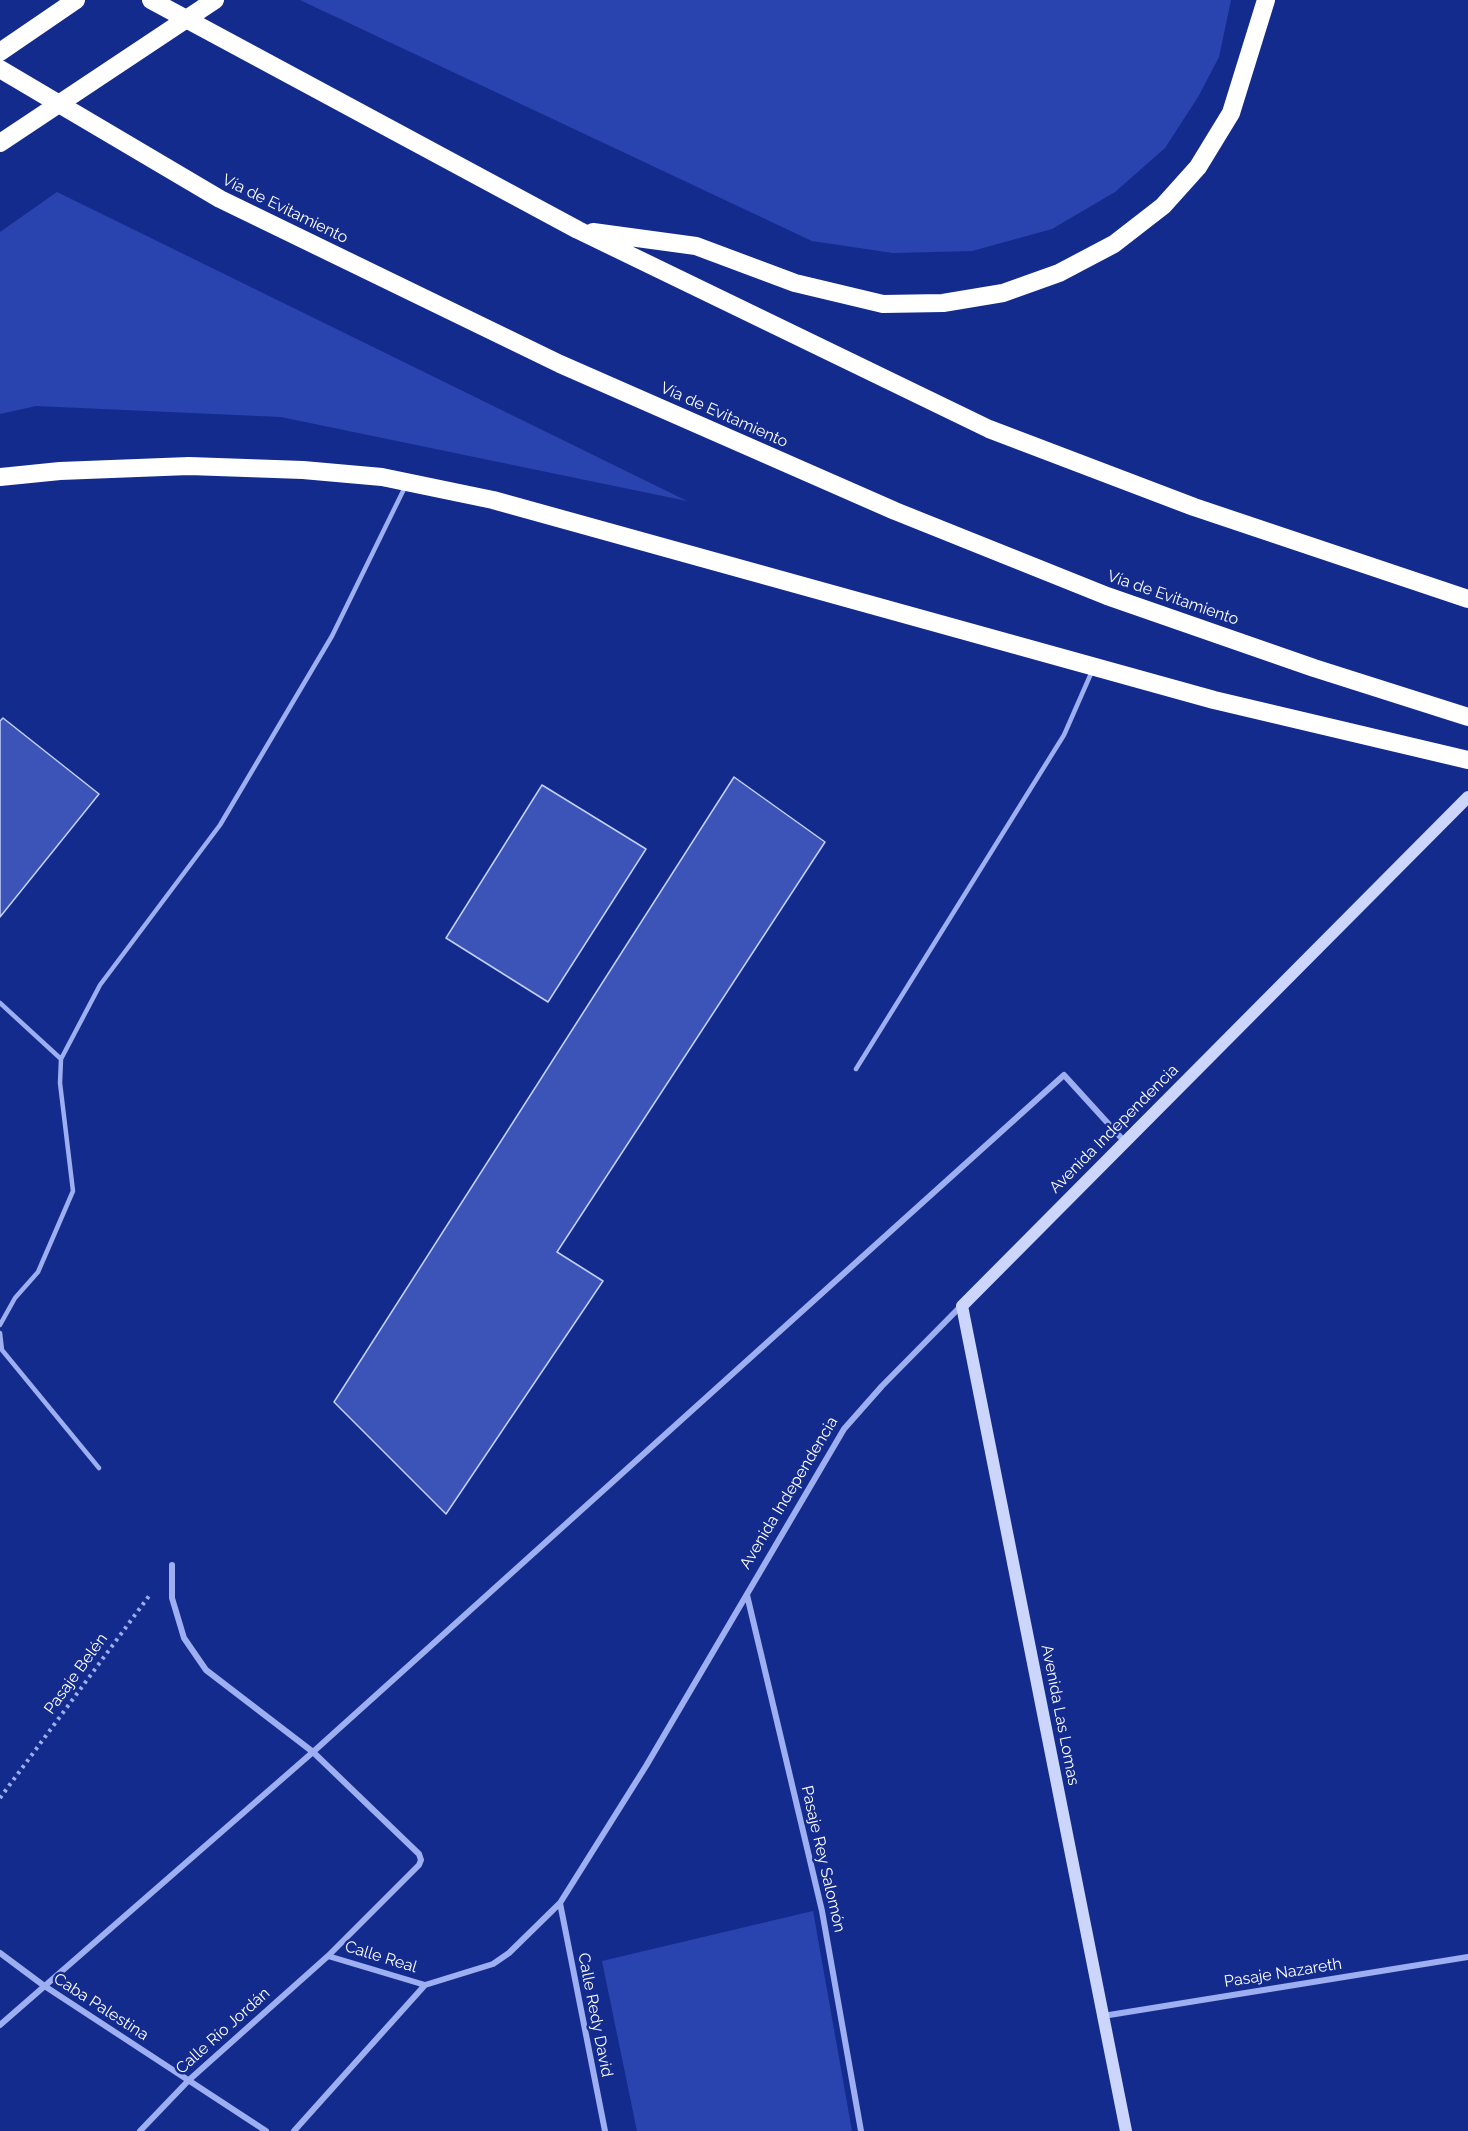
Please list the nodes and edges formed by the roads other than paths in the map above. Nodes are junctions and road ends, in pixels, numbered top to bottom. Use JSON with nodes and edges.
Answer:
{"nodes":[{"id":1,"x":76,"y":0,"type":"edge"},
{"id":2,"x":151,"y":0,"type":"edge"},
{"id":3,"x":215,"y":0,"type":"edge"},
{"id":4,"x":1266,"y":0,"type":"edge"},
{"id":5,"x":0,"y":52,"type":"edge"},
{"id":6,"x":0,"y":69,"type":"edge"},
{"id":7,"x":0,"y":143,"type":"edge"},
{"id":8,"x":578,"y":230,"type":"junction"},
{"id":9,"x":0,"y":477,"type":"edge"},
{"id":10,"x":408,"y":482,"type":"junction"},
{"id":11,"x":1468,"y":599,"type":"edge"},
{"id":12,"x":1094,"y":667,"type":"junction"},
{"id":13,"x":1468,"y":717,"type":"edge"},
{"id":14,"x":1468,"y":760,"type":"edge"},
{"id":15,"x":1468,"y":797,"type":"edge"},
{"id":16,"x":0,"y":1003,"type":"edge"},
{"id":17,"x":62,"y":1059,"type":"junction"},
{"id":18,"x":856,"y":1069,"type":"dead end"},
{"id":19,"x":1125,"y":1142,"type":"junction"},
{"id":20,"x":962,"y":1306,"type":"junction"},
{"id":21,"x":0,"y":1324,"type":"edge"},
{"id":22,"x":0,"y":1333,"type":"edge"},
{"id":23,"x":99,"y":1468,"type":"dead end"},
{"id":24,"x":172,"y":1565,"type":"road end"},
{"id":25,"x":747,"y":1595,"type":"junction"},
{"id":26,"x":312,"y":1752,"type":"junction"},
{"id":27,"x":560,"y":1903,"type":"junction"},
{"id":28,"x":0,"y":1953,"type":"edge"},
{"id":29,"x":328,"y":1956,"type":"junction"},
{"id":30,"x":1468,"y":1957,"type":"edge"},
{"id":31,"x":43,"y":1985,"type":"junction"},
{"id":32,"x":425,"y":1985,"type":"junction"},
{"id":33,"x":1103,"y":2016,"type":"junction"},
{"id":34,"x":0,"y":2025,"type":"edge"},
{"id":35,"x":189,"y":2080,"type":"junction"},
{"id":36,"x":140,"y":2131,"type":"edge"},
{"id":37,"x":266,"y":2131,"type":"edge"},
{"id":38,"x":294,"y":2131,"type":"edge"},
{"id":39,"x":605,"y":2131,"type":"edge"},
{"id":40,"x":861,"y":2131,"type":"edge"},
{"id":41,"x":1126,"y":2131,"type":"edge"}],
"edges":[{"from":1,"to":5,"type":"highway"},
{"from":2,"to":8,"type":"highway"},
{"from":3,"to":7,"type":"highway","bridge":true},
{"from":4,"to":8,"type":"highway"},
{"from":6,"to":13,"type":"highway","name":"Vía de Evitamiento"},
{"from":8,"to":11,"type":"highway"},
{"from":9,"to":10,"type":"highway"},
{"from":10,"to":12,"type":"highway"},
{"from":10,"to":17,"type":"lane"},
{"from":12,"to":14,"type":"highway"},
{"from":12,"to":18,"type":"lane"},
{"from":15,"to":19,"type":"main road","name":"Avenida Independencia"},
{"from":16,"to":17,"type":"lane"},
{"from":17,"to":21,"type":"lane"},
{"from":19,"to":20,"type":"main road","name":"Avenida Independencia"},
{"from":19,"to":26,"type":"street"},
{"from":20,"to":25,"type":"street","name":"Avenida Independencia"},
{"from":20,"to":33,"type":"main road","name":"Avenida Las Lomas"},
{"from":22,"to":23,"type":"lane"},
{"from":24,"to":26,"type":"street"},
{"from":25,"to":27,"type":"street","name":"Avenida Independencia"},
{"from":25,"to":40,"type":"street","name":"Pasaje Rey Salomón"},
{"from":26,"to":29,"type":"street","name":"Calle Río Jordán"},
{"from":26,"to":31,"type":"street"},
{"from":27,"to":32,"type":"street","name":"Avenida Independencia"},
{"from":27,"to":39,"type":"street","name":"Calle Redy David"},
{"from":28,"to":31,"type":"street","name":"Caba Palestina"},
{"from":29,"to":32,"type":"street","name":"Calle Real"},
{"from":29,"to":35,"type":"street","name":"Calle Río Jordán"},
{"from":30,"to":33,"type":"street","name":"Pasaje Nazareth"},
{"from":31,"to":34,"type":"street"},
{"from":31,"to":35,"type":"street","name":"Caba Palestina"},
{"from":32,"to":38,"type":"street"},
{"from":33,"to":41,"type":"main road","name":"Avenida Las Lomas"},
{"from":35,"to":36,"type":"street","name":"Calle Río Jordán"},
{"from":35,"to":37,"type":"street","name":"Caba Palestina"}]}
